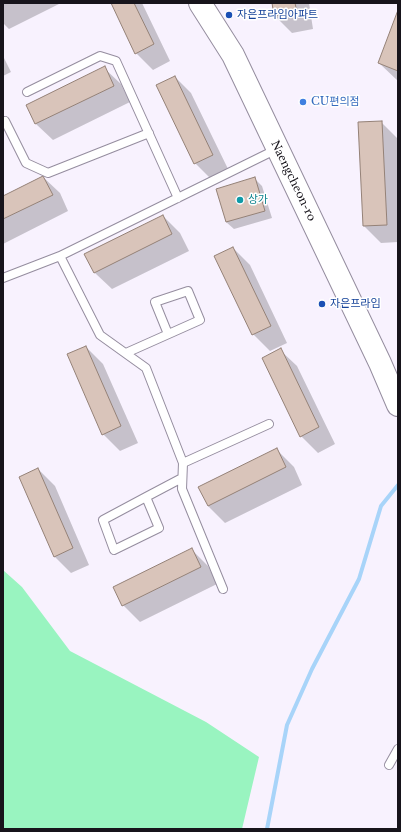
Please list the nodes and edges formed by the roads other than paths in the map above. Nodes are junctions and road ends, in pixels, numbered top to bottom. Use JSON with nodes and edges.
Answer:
{"nodes":[{"id":1,"x":200,"y":3,"type":"edge"},
{"id":2,"x":27,"y":92,"type":"dead end"},
{"id":3,"x":3,"y":122,"type":"edge"},
{"id":4,"x":148,"y":133,"type":"junction"},
{"id":5,"x":278,"y":148,"type":"junction"},
{"id":6,"x":178,"y":198,"type":"junction"},
{"id":7,"x":60,"y":256,"type":"junction"},
{"id":8,"x":3,"y":278,"type":"edge"},
{"id":9,"x":168,"y":334,"type":"junction"},
{"id":10,"x":126,"y":353,"type":"junction"},
{"id":11,"x":398,"y":405,"type":"edge"},
{"id":12,"x":269,"y":424,"type":"dead end"},
{"id":13,"x":184,"y":463,"type":"junction"},
{"id":14,"x":182,"y":478,"type":"junction"},
{"id":15,"x":146,"y":497,"type":"junction"},
{"id":16,"x":223,"y":589,"type":"dead end"},
{"id":17,"x":398,"y":749,"type":"edge"},
{"id":18,"x":389,"y":765,"type":"dead end"}],
"edges":[{"from":1,"to":5,"type":"main road","name":"Naengcheon-ro"},
{"from":2,"to":4,"type":"lane"},
{"from":3,"to":4,"type":"lane"},
{"from":4,"to":6,"type":"lane"},
{"from":5,"to":6,"type":"lane"},
{"from":5,"to":11,"type":"main road","name":"Naengcheon-ro"},
{"from":6,"to":7,"type":"lane"},
{"from":7,"to":8,"type":"lane"},
{"from":7,"to":10,"type":"lane"},
{"from":9,"to":9,"type":"lane"},
{"from":9,"to":10,"type":"lane"},
{"from":10,"to":13,"type":"lane"},
{"from":12,"to":13,"type":"lane"},
{"from":13,"to":14,"type":"lane"},
{"from":14,"to":15,"type":"lane"},
{"from":14,"to":16,"type":"lane"},
{"from":15,"to":15,"type":"lane"},
{"from":17,"to":18,"type":"lane"}]}
